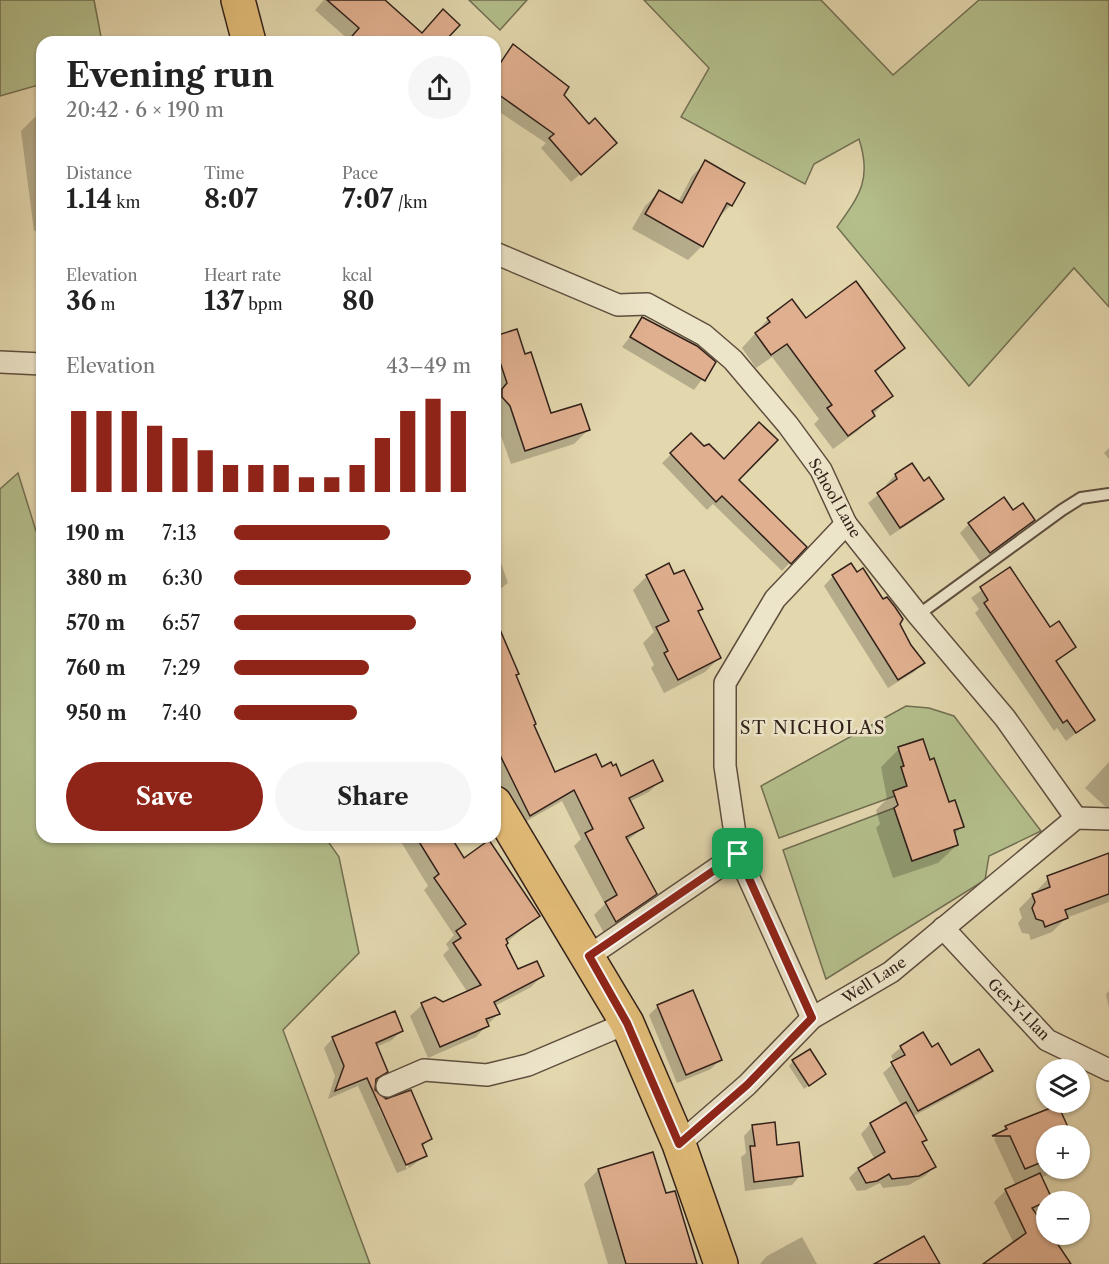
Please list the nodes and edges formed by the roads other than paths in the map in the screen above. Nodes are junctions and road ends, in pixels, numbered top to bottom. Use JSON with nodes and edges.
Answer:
{"nodes":[{"id":1,"x":237,"y":0,"type":"edge"},
{"id":2,"x":247,"y":36,"type":"edge"},
{"id":3,"x":501,"y":256,"type":"edge"},
{"id":4,"x":0,"y":362,"type":"edge"},
{"id":5,"x":36,"y":364,"type":"edge"},
{"id":6,"x":1109,"y":494,"type":"edge"},
{"id":7,"x":846,"y":524,"type":"junction"},
{"id":8,"x":918,"y":615,"type":"junction"},
{"id":9,"x":501,"y":813,"type":"edge"},
{"id":10,"x":1076,"y":818,"type":"junction"},
{"id":11,"x":1109,"y":819,"type":"edge"},
{"id":12,"x":738,"y":854,"type":"junction"},
{"id":13,"x":943,"y":928,"type":"junction"},
{"id":14,"x":589,"y":956,"type":"junction"},
{"id":15,"x":812,"y":1018,"type":"junction"},
{"id":16,"x":627,"y":1023,"type":"junction"},
{"id":17,"x":1109,"y":1070,"type":"edge"},
{"id":18,"x":387,"y":1086,"type":"dead end"},
{"id":19,"x":679,"y":1144,"type":"junction"},
{"id":20,"x":721,"y":1264,"type":"edge"}],
"edges":[{"from":1,"to":2,"type":"main road"},
{"from":3,"to":7,"type":"street","name":"School Lane"},
{"from":4,"to":5,"type":"street"},
{"from":6,"to":8,"type":"lane"},
{"from":7,"to":8,"type":"street","name":"School Lane"},
{"from":7,"to":12,"type":"street"},
{"from":8,"to":10,"type":"street","name":"School Lane"},
{"from":9,"to":14,"type":"main road"},
{"from":10,"to":11,"type":"street"},
{"from":10,"to":13,"type":"street","name":"Well Lane"},
{"from":12,"to":14,"type":"street"},
{"from":12,"to":15,"type":"street"},
{"from":13,"to":15,"type":"street","name":"Well Lane"},
{"from":13,"to":17,"type":"street","name":"Ger-Y-Llan"},
{"from":14,"to":16,"type":"main road"},
{"from":15,"to":19,"type":"street","name":"Well Lane"},
{"from":16,"to":18,"type":"street"},
{"from":16,"to":19,"type":"main road"},
{"from":19,"to":20,"type":"main road"}]}
